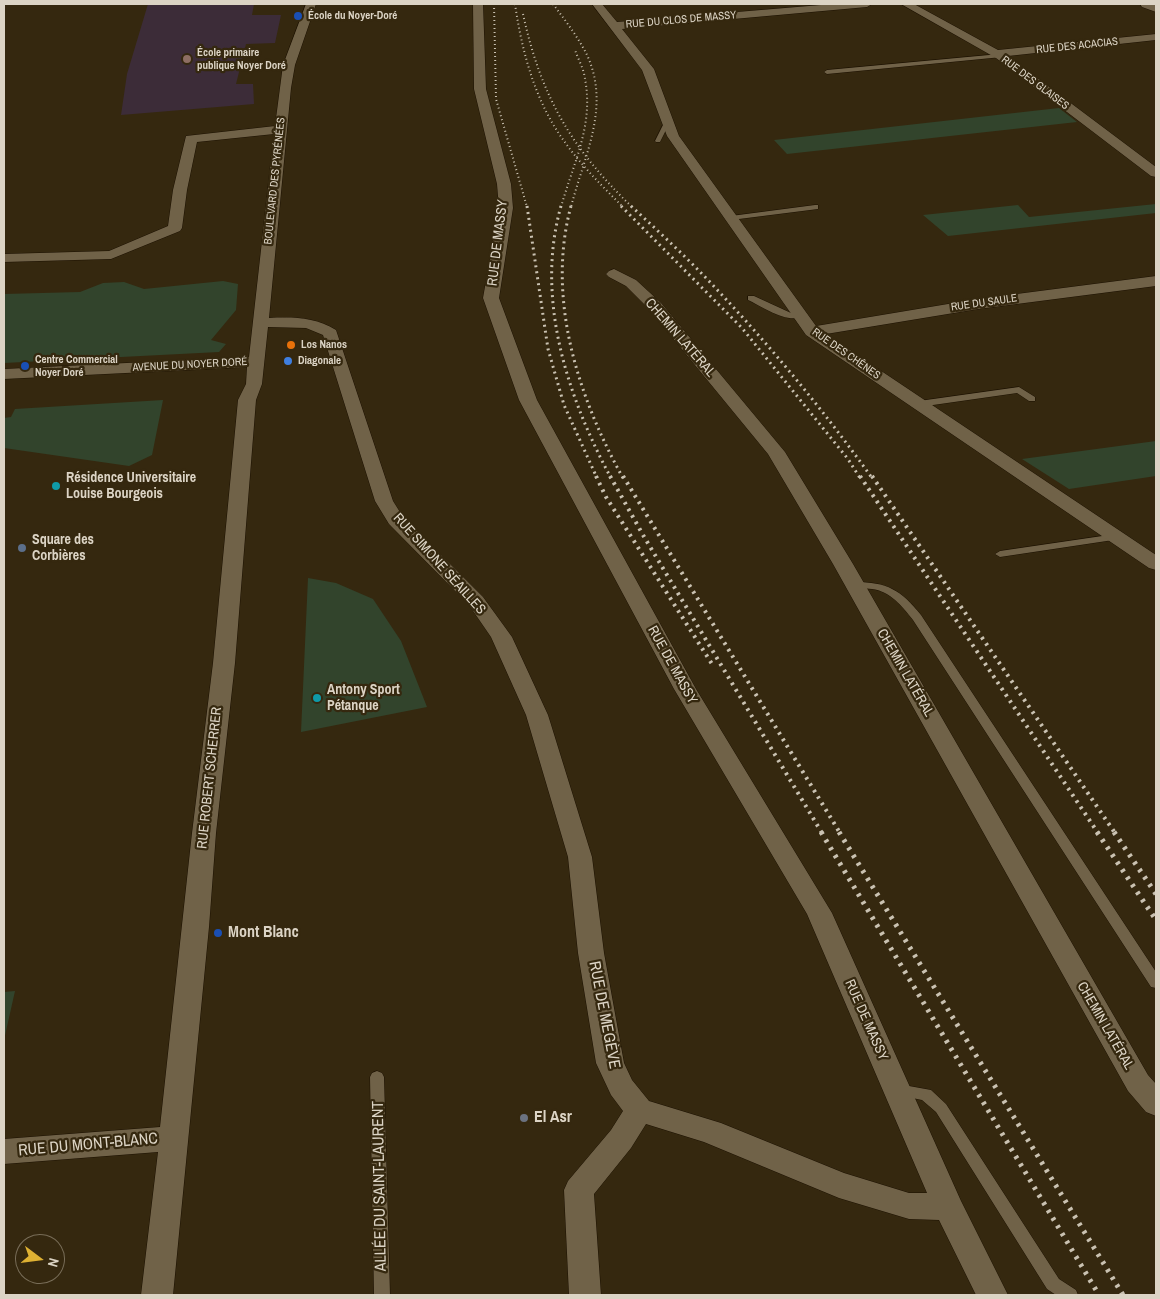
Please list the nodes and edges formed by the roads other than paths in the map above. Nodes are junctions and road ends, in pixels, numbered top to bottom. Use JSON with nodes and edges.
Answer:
{"nodes":[{"id":1,"x":311,"y":4,"type":"edge"},
{"id":2,"x":478,"y":4,"type":"edge"},
{"id":3,"x":597,"y":4,"type":"edge"},
{"id":4,"x":867,"y":4,"type":"edge"},
{"id":5,"x":906,"y":4,"type":"edge"},
{"id":6,"x":1147,"y":4,"type":"edge"},
{"id":7,"x":1156,"y":8,"type":"edge"},
{"id":8,"x":614,"y":26,"type":"junction"},
{"id":9,"x":1156,"y":37,"type":"edge"},
{"id":10,"x":998,"y":55,"type":"junction"},
{"id":11,"x":827,"y":72,"type":"dead end"},
{"id":12,"x":667,"y":122,"type":"junction"},
{"id":13,"x":280,"y":129,"type":"junction"},
{"id":14,"x":658,"y":141,"type":"dead end"},
{"id":15,"x":1156,"y":173,"type":"edge"},
{"id":16,"x":816,"y":207,"type":"dead end"},
{"id":17,"x":731,"y":218,"type":"junction"},
{"id":18,"x":4,"y":258,"type":"edge"},
{"id":19,"x":614,"y":274,"type":"dead end"},
{"id":20,"x":1156,"y":281,"type":"edge"},
{"id":21,"x":751,"y":298,"type":"dead end"},
{"id":22,"x":800,"y":315,"type":"junction"},
{"id":23,"x":260,"y":324,"type":"junction"},
{"id":24,"x":812,"y":332,"type":"junction"},
{"id":25,"x":256,"y":362,"type":"junction"},
{"id":26,"x":4,"y":374,"type":"edge"},
{"id":27,"x":1032,"y":399,"type":"dead end"},
{"id":28,"x":919,"y":404,"type":"junction"},
{"id":29,"x":1116,"y":537,"type":"junction"},
{"id":30,"x":1000,"y":554,"type":"dead end"},
{"id":31,"x":1156,"y":564,"type":"edge"},
{"id":32,"x":855,"y":585,"type":"junction"},
{"id":33,"x":537,"y":715,"type":"joint"},
{"id":34,"x":1156,"y":983,"type":"edge"},
{"id":35,"x":378,"y":1077,"type":"dead end"},
{"id":36,"x":897,"y":1090,"type":"junction"},
{"id":37,"x":1156,"y":1104,"type":"edge"},
{"id":38,"x":639,"y":1110,"type":"junction"},
{"id":39,"x":172,"y":1138,"type":"junction"},
{"id":40,"x":4,"y":1152,"type":"edge"},
{"id":41,"x":948,"y":1207,"type":"junction"},
{"id":42,"x":157,"y":1295,"type":"edge"},
{"id":43,"x":382,"y":1295,"type":"edge"},
{"id":44,"x":584,"y":1295,"type":"edge"},
{"id":45,"x":992,"y":1295,"type":"edge"},
{"id":46,"x":1070,"y":1295,"type":"edge"}],
"edges":[{"from":1,"to":13,"type":"street","name":"BOULEVARD DES PYRÉNÉES"},
{"from":2,"to":36,"type":"street","name":"RUE DE MASSY"},
{"from":3,"to":8,"type":"street","name":"RUE DES CHÊNES"},
{"from":4,"to":8,"type":"street","name":"RUE DU CLOS DE MASSY"},
{"from":5,"to":10,"type":"street","name":"RUE DES GLAISES"},
{"from":6,"to":7,"type":"main road"},
{"from":8,"to":12,"type":"street","name":"RUE DES CHÊNES"},
{"from":9,"to":10,"type":"street","name":"RUE DES ACACIAS"},
{"from":10,"to":11,"type":"lane"},
{"from":10,"to":15,"type":"street","name":"RUE DES GLAISES"},
{"from":12,"to":14,"type":"lane"},
{"from":12,"to":17,"type":"street","name":"RUE DES CHÊNES"},
{"from":13,"to":18,"type":"street"},
{"from":13,"to":23,"type":"street","name":"BOULEVARD DES PYRÉNÉES"},
{"from":16,"to":17,"type":"lane"},
{"from":17,"to":22,"type":"street","name":"RUE DES CHÊNES"},
{"from":19,"to":32,"type":"street","name":"CHEMIN LATÉRAL"},
{"from":20,"to":24,"type":"street","name":"RUE DU SAULE"},
{"from":21,"to":22,"type":"lane"},
{"from":22,"to":24,"type":"street","name":"RUE DES CHÊNES"},
{"from":23,"to":25,"type":"street","name":"BOULEVARD DES PYRÉNÉES"},
{"from":23,"to":33,"type":"street","name":"RUE SIMONE SÉAILLES"},
{"from":24,"to":28,"type":"street","name":"RUE DES CHÊNES"},
{"from":25,"to":26,"type":"street","name":"AVENUE DU NOYER DORÉ"},
{"from":25,"to":39,"type":"street","name":"RUE ROBERT SCHERRER"},
{"from":27,"to":28,"type":"lane"},
{"from":28,"to":29,"type":"street","name":"RUE DES CHÊNES"},
{"from":29,"to":30,"type":"lane"},
{"from":29,"to":31,"type":"street","name":"RUE DES CHÊNES"},
{"from":32,"to":34,"type":"lane"},
{"from":32,"to":37,"type":"street","name":"CHEMIN LATÉRAL"},
{"from":33,"to":38,"type":"street","name":"RUE DE MEGÈVE"},
{"from":35,"to":43,"type":"lane","name":"ALLÉE DU SAINT-LAURENT"},
{"from":36,"to":41,"type":"street","name":"RUE DE MASSY"},
{"from":36,"to":46,"type":"lane"},
{"from":38,"to":41,"type":"street"},
{"from":38,"to":44,"type":"street"},
{"from":39,"to":40,"type":"street","name":"RUE DU MONT-BLANC"},
{"from":39,"to":42,"type":"street","name":"RUE ROBERT SCHERRER"},
{"from":41,"to":45,"type":"street","name":"RUE DE MASSY"}]}
